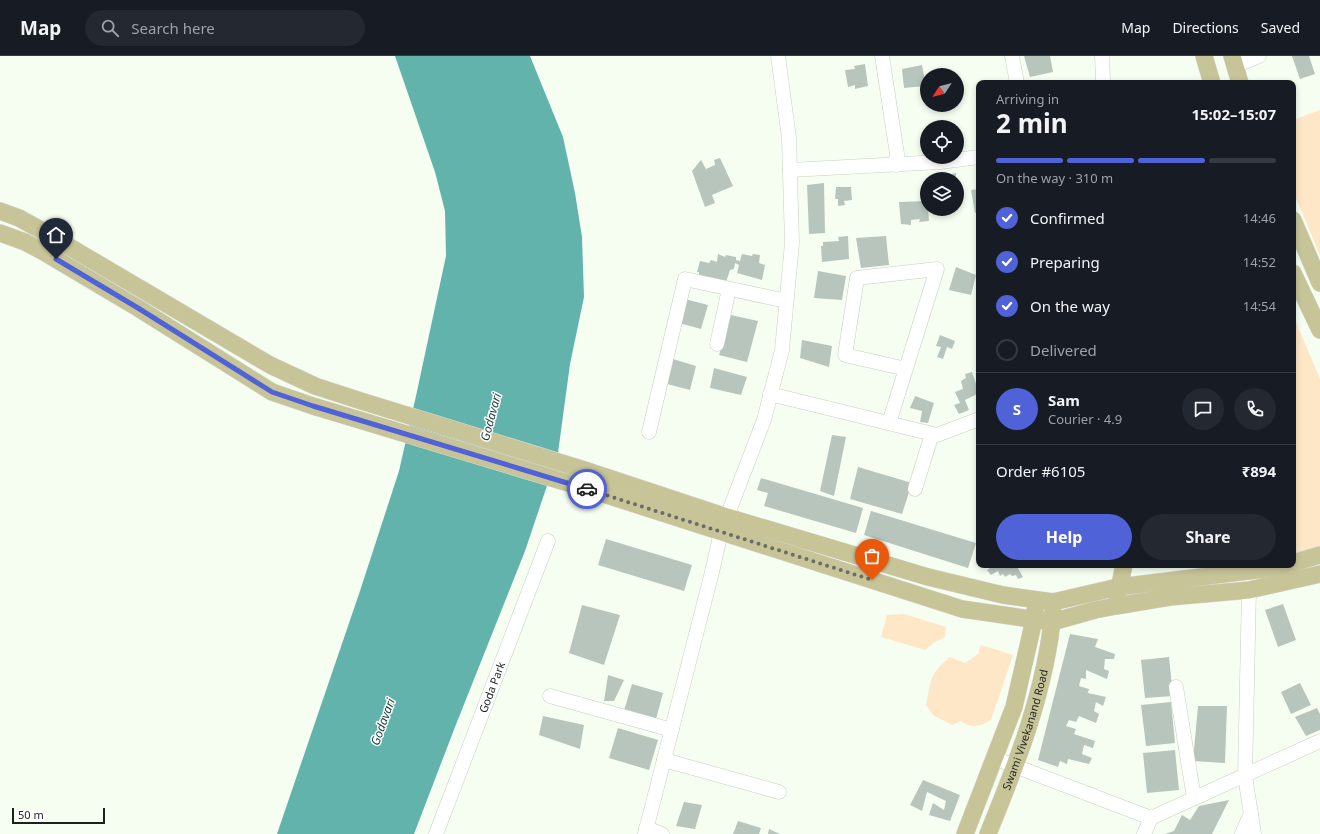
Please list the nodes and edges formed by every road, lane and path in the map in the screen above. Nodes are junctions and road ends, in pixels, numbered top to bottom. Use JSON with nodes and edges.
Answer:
{"nodes":[{"id":1,"x":778,"y":56,"type":"edge"},
{"id":2,"x":882,"y":56,"type":"edge"},
{"id":3,"x":1012,"y":56,"type":"edge"},
{"id":4,"x":1102,"y":56,"type":"edge"},
{"id":5,"x":1204,"y":56,"type":"edge"},
{"id":6,"x":1259,"y":56,"type":"edge"},
{"id":7,"x":1233,"y":61,"type":"edge"},
{"id":8,"x":1016,"y":80,"type":"edge"},
{"id":9,"x":1103,"y":80,"type":"edge"},
{"id":10,"x":1211,"y":80,"type":"edge"},
{"id":11,"x":1239,"y":80,"type":"edge"},
{"id":12,"x":976,"y":157,"type":"edge"},
{"id":13,"x":896,"y":165,"type":"junction"},
{"id":14,"x":790,"y":170,"type":"junction"},
{"id":15,"x":0,"y":211,"type":"edge"},
{"id":16,"x":1296,"y":227,"type":"edge"},
{"id":17,"x":0,"y":233,"type":"edge"},
{"id":18,"x":1296,"y":279,"type":"edge"},
{"id":19,"x":1320,"y":283,"type":"edge"},
{"id":20,"x":729,"y":289,"type":"junction"},
{"id":21,"x":786,"y":301,"type":"junction"},
{"id":22,"x":1320,"y":330,"type":"edge"},
{"id":23,"x":717,"y":344,"type":"dead end"},
{"id":24,"x":906,"y":369,"type":"junction"},
{"id":25,"x":770,"y":394,"type":"junction"},
{"id":26,"x":976,"y":420,"type":"edge"},
{"id":27,"x":889,"y":423,"type":"junction"},
{"id":28,"x":649,"y":432,"type":"dead end"},
{"id":29,"x":932,"y":434,"type":"junction"},
{"id":30,"x":915,"y":489,"type":"dead end"},
{"id":31,"x":724,"y":525,"type":"junction"},
{"id":32,"x":548,"y":541,"type":"dead end"},
{"id":33,"x":1320,"y":555,"type":"edge"},
{"id":34,"x":1296,"y":562,"type":"edge"},
{"id":35,"x":1123,"y":568,"type":"edge"},
{"id":36,"x":1274,"y":568,"type":"edge"},
{"id":37,"x":1320,"y":574,"type":"edge"},
{"id":38,"x":1118,"y":587,"type":"junction"},
{"id":39,"x":1249,"y":590,"type":"junction"},
{"id":40,"x":1036,"y":600,"type":"junction"},
{"id":41,"x":1054,"y":602,"type":"junction"},
{"id":42,"x":1116,"y":606,"type":"junction"},
{"id":43,"x":1034,"y":620,"type":"junction"},
{"id":44,"x":1052,"y":622,"type":"junction"},
{"id":45,"x":1176,"y":687,"type":"dead end"},
{"id":46,"x":550,"y":696,"type":"dead end"},
{"id":47,"x":672,"y":730,"type":"junction"},
{"id":48,"x":1320,"y":741,"type":"edge"},
{"id":49,"x":994,"y":758,"type":"junction"},
{"id":50,"x":664,"y":760,"type":"junction"},
{"id":51,"x":1015,"y":767,"type":"junction"},
{"id":52,"x":1245,"y":776,"type":"junction"},
{"id":53,"x":779,"y":792,"type":"dead end"},
{"id":54,"x":1194,"y":798,"type":"junction"},
{"id":55,"x":1251,"y":814,"type":"junction"},
{"id":56,"x":1151,"y":818,"type":"junction"},
{"id":57,"x":645,"y":831,"type":"edge"},
{"id":58,"x":436,"y":834,"type":"edge"},
{"id":59,"x":662,"y":834,"type":"edge"},
{"id":60,"x":965,"y":834,"type":"edge"},
{"id":61,"x":988,"y":834,"type":"edge"},
{"id":62,"x":1144,"y":834,"type":"edge"},
{"id":63,"x":1242,"y":834,"type":"edge"},
{"id":64,"x":1254,"y":834,"type":"edge"}],
"edges":[{"from":1,"to":14,"type":"street"},
{"from":2,"to":13,"type":"street"},
{"from":3,"to":8,"type":"street"},
{"from":4,"to":9,"type":"street"},
{"from":5,"to":10,"type":"main road"},
{"from":6,"to":7,"type":"street"},
{"from":7,"to":11,"type":"main road"},
{"from":12,"to":13,"type":"street"},
{"from":13,"to":14,"type":"street"},
{"from":14,"to":21,"type":"street"},
{"from":15,"to":31,"type":"main road"},
{"from":16,"to":19,"type":"main road"},
{"from":17,"to":31,"type":"main road"},
{"from":18,"to":22,"type":"main road"},
{"from":20,"to":21,"type":"street"},
{"from":20,"to":23,"type":"street"},
{"from":20,"to":28,"type":"street"},
{"from":21,"to":25,"type":"street"},
{"from":24,"to":24,"type":"street"},
{"from":24,"to":27,"type":"street"},
{"from":25,"to":27,"type":"street"},
{"from":25,"to":31,"type":"street"},
{"from":26,"to":29,"type":"street"},
{"from":27,"to":29,"type":"street"},
{"from":29,"to":30,"type":"street"},
{"from":31,"to":40,"type":"main road"},
{"from":31,"to":43,"type":"main road"},
{"from":31,"to":47,"type":"street"},
{"from":32,"to":58,"type":"street","name":"Goda Park"},
{"from":33,"to":34,"type":"main road"},
{"from":35,"to":38,"type":"main road"},
{"from":36,"to":38,"type":"main road"},
{"from":37,"to":39,"type":"main road"},
{"from":38,"to":41,"type":"main road"},
{"from":38,"to":42,"type":"main road"},
{"from":39,"to":42,"type":"main road"},
{"from":39,"to":52,"type":"street"},
{"from":40,"to":41,"type":"main road"},
{"from":40,"to":43,"type":"main road"},
{"from":41,"to":44,"type":"main road","name":"Swami Vivekanand Road"},
{"from":42,"to":44,"type":"main road"},
{"from":43,"to":44,"type":"main road"},
{"from":43,"to":49,"type":"main road"},
{"from":44,"to":51,"type":"main road","name":"Swami Vivekanand Road"},
{"from":45,"to":54,"type":"street"},
{"from":46,"to":47,"type":"street"},
{"from":47,"to":50,"type":"street"},
{"from":48,"to":52,"type":"street"},
{"from":49,"to":51,"type":"street"},
{"from":49,"to":60,"type":"main road"},
{"from":50,"to":53,"type":"street"},
{"from":50,"to":57,"type":"street"},
{"from":51,"to":56,"type":"street"},
{"from":51,"to":61,"type":"main road","name":"Swami Vivekanand Road"},
{"from":52,"to":54,"type":"street"},
{"from":52,"to":55,"type":"street"},
{"from":54,"to":56,"type":"street"},
{"from":55,"to":63,"type":"street"},
{"from":55,"to":64,"type":"street"},
{"from":56,"to":62,"type":"street"},
{"from":57,"to":59,"type":"street"}]}
